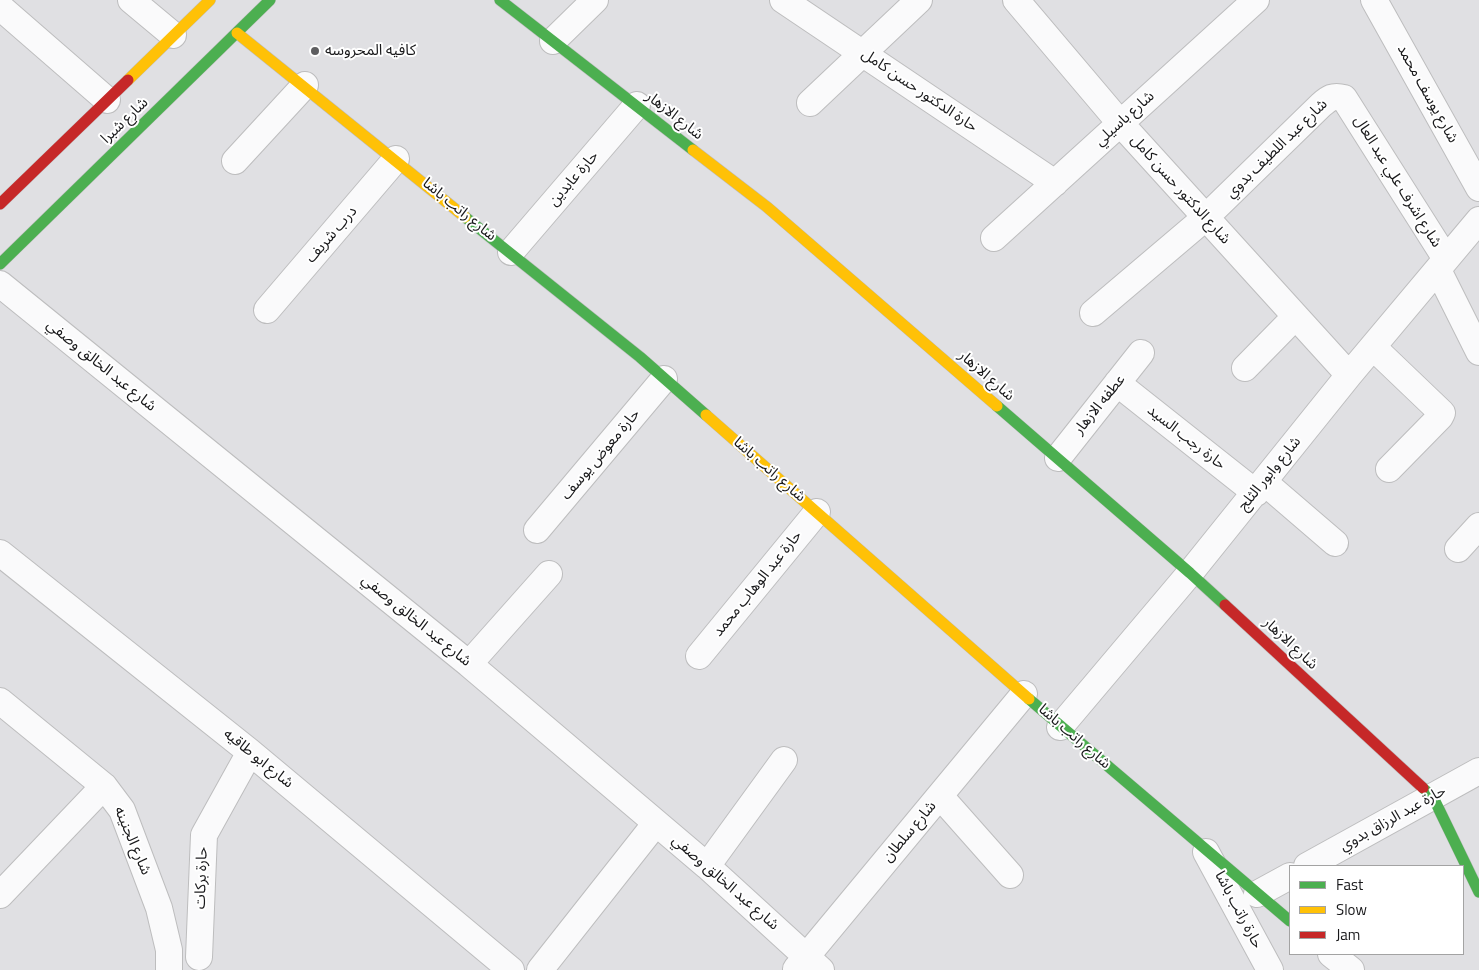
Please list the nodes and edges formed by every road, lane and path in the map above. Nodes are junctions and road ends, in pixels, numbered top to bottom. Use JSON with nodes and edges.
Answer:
{"nodes":[{"id":1,"x":131,"y":0,"type":"edge"},
{"id":2,"x":210,"y":0,"type":"edge"},
{"id":3,"x":270,"y":0,"type":"edge"},
{"id":4,"x":500,"y":0,"type":"edge"},
{"id":5,"x":595,"y":0,"type":"edge"},
{"id":6,"x":784,"y":0,"type":"edge"},
{"id":7,"x":919,"y":0,"type":"edge"},
{"id":8,"x":1016,"y":0,"type":"edge"},
{"id":9,"x":1374,"y":0,"type":"edge"},
{"id":10,"x":1252,"y":1,"type":"edge"},
{"id":11,"x":0,"y":7,"type":"edge"},
{"id":12,"x":237,"y":33,"type":"junction"},
{"id":13,"x":173,"y":35,"type":"junction"},
{"id":14,"x":553,"y":41,"type":"junction"},
{"id":15,"x":863,"y":52,"type":"junction"},
{"id":16,"x":305,"y":85,"type":"junction"},
{"id":17,"x":107,"y":100,"type":"junction"},
{"id":18,"x":810,"y":103,"type":"dead end"},
{"id":19,"x":637,"y":105,"type":"junction"},
{"id":20,"x":1348,"y":105,"type":"joint"},
{"id":21,"x":1121,"y":124,"type":"junction"},
{"id":22,"x":396,"y":159,"type":"junction"},
{"id":23,"x":235,"y":161,"type":"dead end"},
{"id":24,"x":1055,"y":183,"type":"junction"},
{"id":25,"x":1479,"y":188,"type":"edge"},
{"id":26,"x":4,"y":191,"type":"edge"},
{"id":27,"x":1205,"y":218,"type":"junction"},
{"id":28,"x":1479,"y":220,"type":"edge"},
{"id":29,"x":994,"y":238,"type":"dead end"},
{"id":30,"x":511,"y":252,"type":"junction"},
{"id":31,"x":0,"y":264,"type":"edge"},
{"id":32,"x":1442,"y":264,"type":"junction"},
{"id":33,"x":0,"y":284,"type":"edge"},
{"id":34,"x":267,"y":310,"type":"dead end"},
{"id":35,"x":1094,"y":313,"type":"dead end"},
{"id":36,"x":1295,"y":317,"type":"junction"},
{"id":37,"x":1374,"y":348,"type":"junction"},
{"id":38,"x":1479,"y":352,"type":"edge"},
{"id":39,"x":1141,"y":353,"type":"dead end"},
{"id":40,"x":1245,"y":368,"type":"dead end"},
{"id":41,"x":1349,"y":375,"type":"junction"},
{"id":42,"x":664,"y":379,"type":"junction"},
{"id":43,"x":1117,"y":383,"type":"junction"},
{"id":44,"x":1058,"y":458,"type":"junction"},
{"id":45,"x":1389,"y":469,"type":"dead end"},
{"id":46,"x":1260,"y":488,"type":"junction"},
{"id":47,"x":817,"y":512,"type":"junction"},
{"id":48,"x":1479,"y":526,"type":"edge"},
{"id":49,"x":537,"y":530,"type":"dead end"},
{"id":50,"x":1335,"y":543,"type":"dead end"},
{"id":51,"x":1458,"y":549,"type":"dead end"},
{"id":52,"x":0,"y":553,"type":"edge"},
{"id":53,"x":1190,"y":573,"type":"junction"},
{"id":54,"x":548,"y":574,"type":"dead end"},
{"id":55,"x":699,"y":656,"type":"dead end"},
{"id":56,"x":469,"y":664,"type":"junction"},
{"id":57,"x":1024,"y":694,"type":"junction"},
{"id":58,"x":0,"y":701,"type":"edge"},
{"id":59,"x":1060,"y":727,"type":"junction"},
{"id":60,"x":250,"y":752,"type":"junction"},
{"id":61,"x":784,"y":760,"type":"dead end"},
{"id":62,"x":1479,"y":771,"type":"edge"},
{"id":63,"x":104,"y":786,"type":"junction"},
{"id":64,"x":940,"y":796,"type":"junction"},
{"id":65,"x":1433,"y":797,"type":"junction"},
{"id":66,"x":656,"y":822,"type":"junction"},
{"id":67,"x":1206,"y":850,"type":"junction"},
{"id":68,"x":1309,"y":865,"type":"edge"},
{"id":69,"x":707,"y":866,"type":"junction"},
{"id":70,"x":1010,"y":875,"type":"dead end"},
{"id":71,"x":1289,"y":877,"type":"edge"},
{"id":72,"x":1479,"y":892,"type":"edge"},
{"id":73,"x":0,"y":894,"type":"edge"},
{"id":74,"x":1257,"y":894,"type":"junction"},
{"id":75,"x":1289,"y":920,"type":"edge"},
{"id":76,"x":1332,"y":955,"type":"edge"},
{"id":77,"x":169,"y":960,"type":"edge"},
{"id":78,"x":207,"y":963,"type":"edge"},
{"id":79,"x":808,"y":965,"type":"edge"},
{"id":80,"x":511,"y":970,"type":"edge"},
{"id":81,"x":540,"y":970,"type":"edge"},
{"id":82,"x":1270,"y":970,"type":"edge"},
{"id":83,"x":1351,"y":970,"type":"edge"}],
"edges":[{"from":1,"to":13,"type":"street"},
{"from":2,"to":13,"type":"street","name":"شارع شبرا"},
{"from":3,"to":12,"type":"street","name":"شارع شبرا"},
{"from":4,"to":14,"type":"street","name":"شارع الازهار"},
{"from":5,"to":14,"type":"street"},
{"from":6,"to":15,"type":"street","name":"حارة الدكتور حسن كامل"},
{"from":7,"to":15,"type":"street"},
{"from":8,"to":21,"type":"street","name":"شارع الدكتور حسن كامل"},
{"from":9,"to":25,"type":"street","name":"شارع يوسف محمد"},
{"from":10,"to":21,"type":"street","name":"شارع باسيلي"},
{"from":11,"to":17,"type":"street"},
{"from":12,"to":16,"type":"street","name":"شارع راتب باشا"},
{"from":12,"to":31,"type":"street","name":"شارع شبرا"},
{"from":13,"to":17,"type":"street","name":"شارع شبرا"},
{"from":14,"to":19,"type":"street","name":"شارع الازهار"},
{"from":15,"to":18,"type":"street"},
{"from":15,"to":24,"type":"street","name":"حارة الدكتور حسن كامل"},
{"from":16,"to":22,"type":"street","name":"شارع راتب باشا"},
{"from":16,"to":23,"type":"street"},
{"from":17,"to":26,"type":"street","name":"شارع شبرا"},
{"from":19,"to":30,"type":"street","name":"حارة عابدين"},
{"from":19,"to":44,"type":"street","name":"شارع الازهار"},
{"from":20,"to":27,"type":"street","name":"شارع عبد اللطيف بدوي"},
{"from":20,"to":32,"type":"street","name":"شارع اشرف علي عبد العال"},
{"from":21,"to":24,"type":"street","name":"شارع باسيلي"},
{"from":21,"to":27,"type":"street","name":"شارع الدكتور حسن كامل"},
{"from":22,"to":30,"type":"street","name":"شارع راتب باشا"},
{"from":22,"to":34,"type":"street","name":"درب شريف"},
{"from":24,"to":29,"type":"street","name":"شارع باسيلي"},
{"from":27,"to":35,"type":"street","name":"شارع عبد اللطيف بدوي"},
{"from":27,"to":36,"type":"street","name":"شارع الدكتور حسن كامل"},
{"from":28,"to":32,"type":"street","name":"شارع وابور الثلج"},
{"from":30,"to":42,"type":"street","name":"شارع راتب باشا"},
{"from":32,"to":37,"type":"street","name":"شارع وابور الثلج"},
{"from":32,"to":38,"type":"street","name":"شارع اشرف علي عبد العال"},
{"from":33,"to":56,"type":"street","name":"شارع عبد الخالق وصفي"},
{"from":36,"to":40,"type":"street"},
{"from":36,"to":41,"type":"street","name":"شارع الدكتور حسن كامل"},
{"from":37,"to":41,"type":"street","name":"شارع وابور الثلج"},
{"from":37,"to":45,"type":"street"},
{"from":39,"to":43,"type":"street","name":"عطفه الازهار"},
{"from":41,"to":46,"type":"street","name":"شارع وابور الثلج"},
{"from":42,"to":47,"type":"street","name":"شارع راتب باشا"},
{"from":42,"to":49,"type":"street","name":"حارة معوض يوسف"},
{"from":43,"to":44,"type":"street","name":"عطفه الازهار"},
{"from":43,"to":46,"type":"street","name":"حارة رجب السيد"},
{"from":44,"to":53,"type":"street","name":"شارع الازهار"},
{"from":46,"to":50,"type":"street","name":"حارة رجب السيد"},
{"from":46,"to":53,"type":"street","name":"شارع وابور الثلج"},
{"from":47,"to":55,"type":"street","name":"حارة عبد الوهاب محمد"},
{"from":47,"to":57,"type":"street","name":"شارع راتب باشا"},
{"from":48,"to":51,"type":"street"},
{"from":52,"to":60,"type":"street","name":"شارع ابو طاقيه"},
{"from":53,"to":59,"type":"street","name":"شارع وابور الثلج"},
{"from":53,"to":65,"type":"street","name":"شارع الازهار"},
{"from":54,"to":56,"type":"street"},
{"from":56,"to":66,"type":"street","name":"شارع عبد الخالق وصفي"},
{"from":57,"to":59,"type":"street","name":"شارع راتب باشا"},
{"from":57,"to":64,"type":"street","name":"شارع سلطان"},
{"from":58,"to":63,"type":"street","name":"شارع الجنينه"},
{"from":59,"to":67,"type":"street","name":"شارع راتب باشا"},
{"from":60,"to":78,"type":"street","name":"حارة بركات"},
{"from":60,"to":80,"type":"street","name":"شارع ابو طاقيه"},
{"from":61,"to":69,"type":"street"},
{"from":62,"to":65,"type":"street","name":"حارة عبد الرزاق بدوي"},
{"from":63,"to":73,"type":"street"},
{"from":63,"to":77,"type":"street","name":"شارع الجنينه"},
{"from":64,"to":70,"type":"street"},
{"from":64,"to":79,"type":"street","name":"شارع سلطان"},
{"from":65,"to":68,"type":"street","name":"حارة عبد الرزاق بدوي"},
{"from":65,"to":72,"type":"street"},
{"from":66,"to":69,"type":"street","name":"شارع عبد الخالق وصفي"},
{"from":66,"to":81,"type":"street"},
{"from":67,"to":74,"type":"street","name":"شارع راتب باشا"},
{"from":67,"to":82,"type":"street","name":"حارة راتب باشا"},
{"from":69,"to":79,"type":"street","name":"شارع عبد الخالق وصفي"},
{"from":71,"to":74,"type":"street"},
{"from":74,"to":75,"type":"street","name":"شارع راتب باشا"},
{"from":76,"to":83,"type":"street"},
{"from":77,"to":78,"type":"street"}]}
